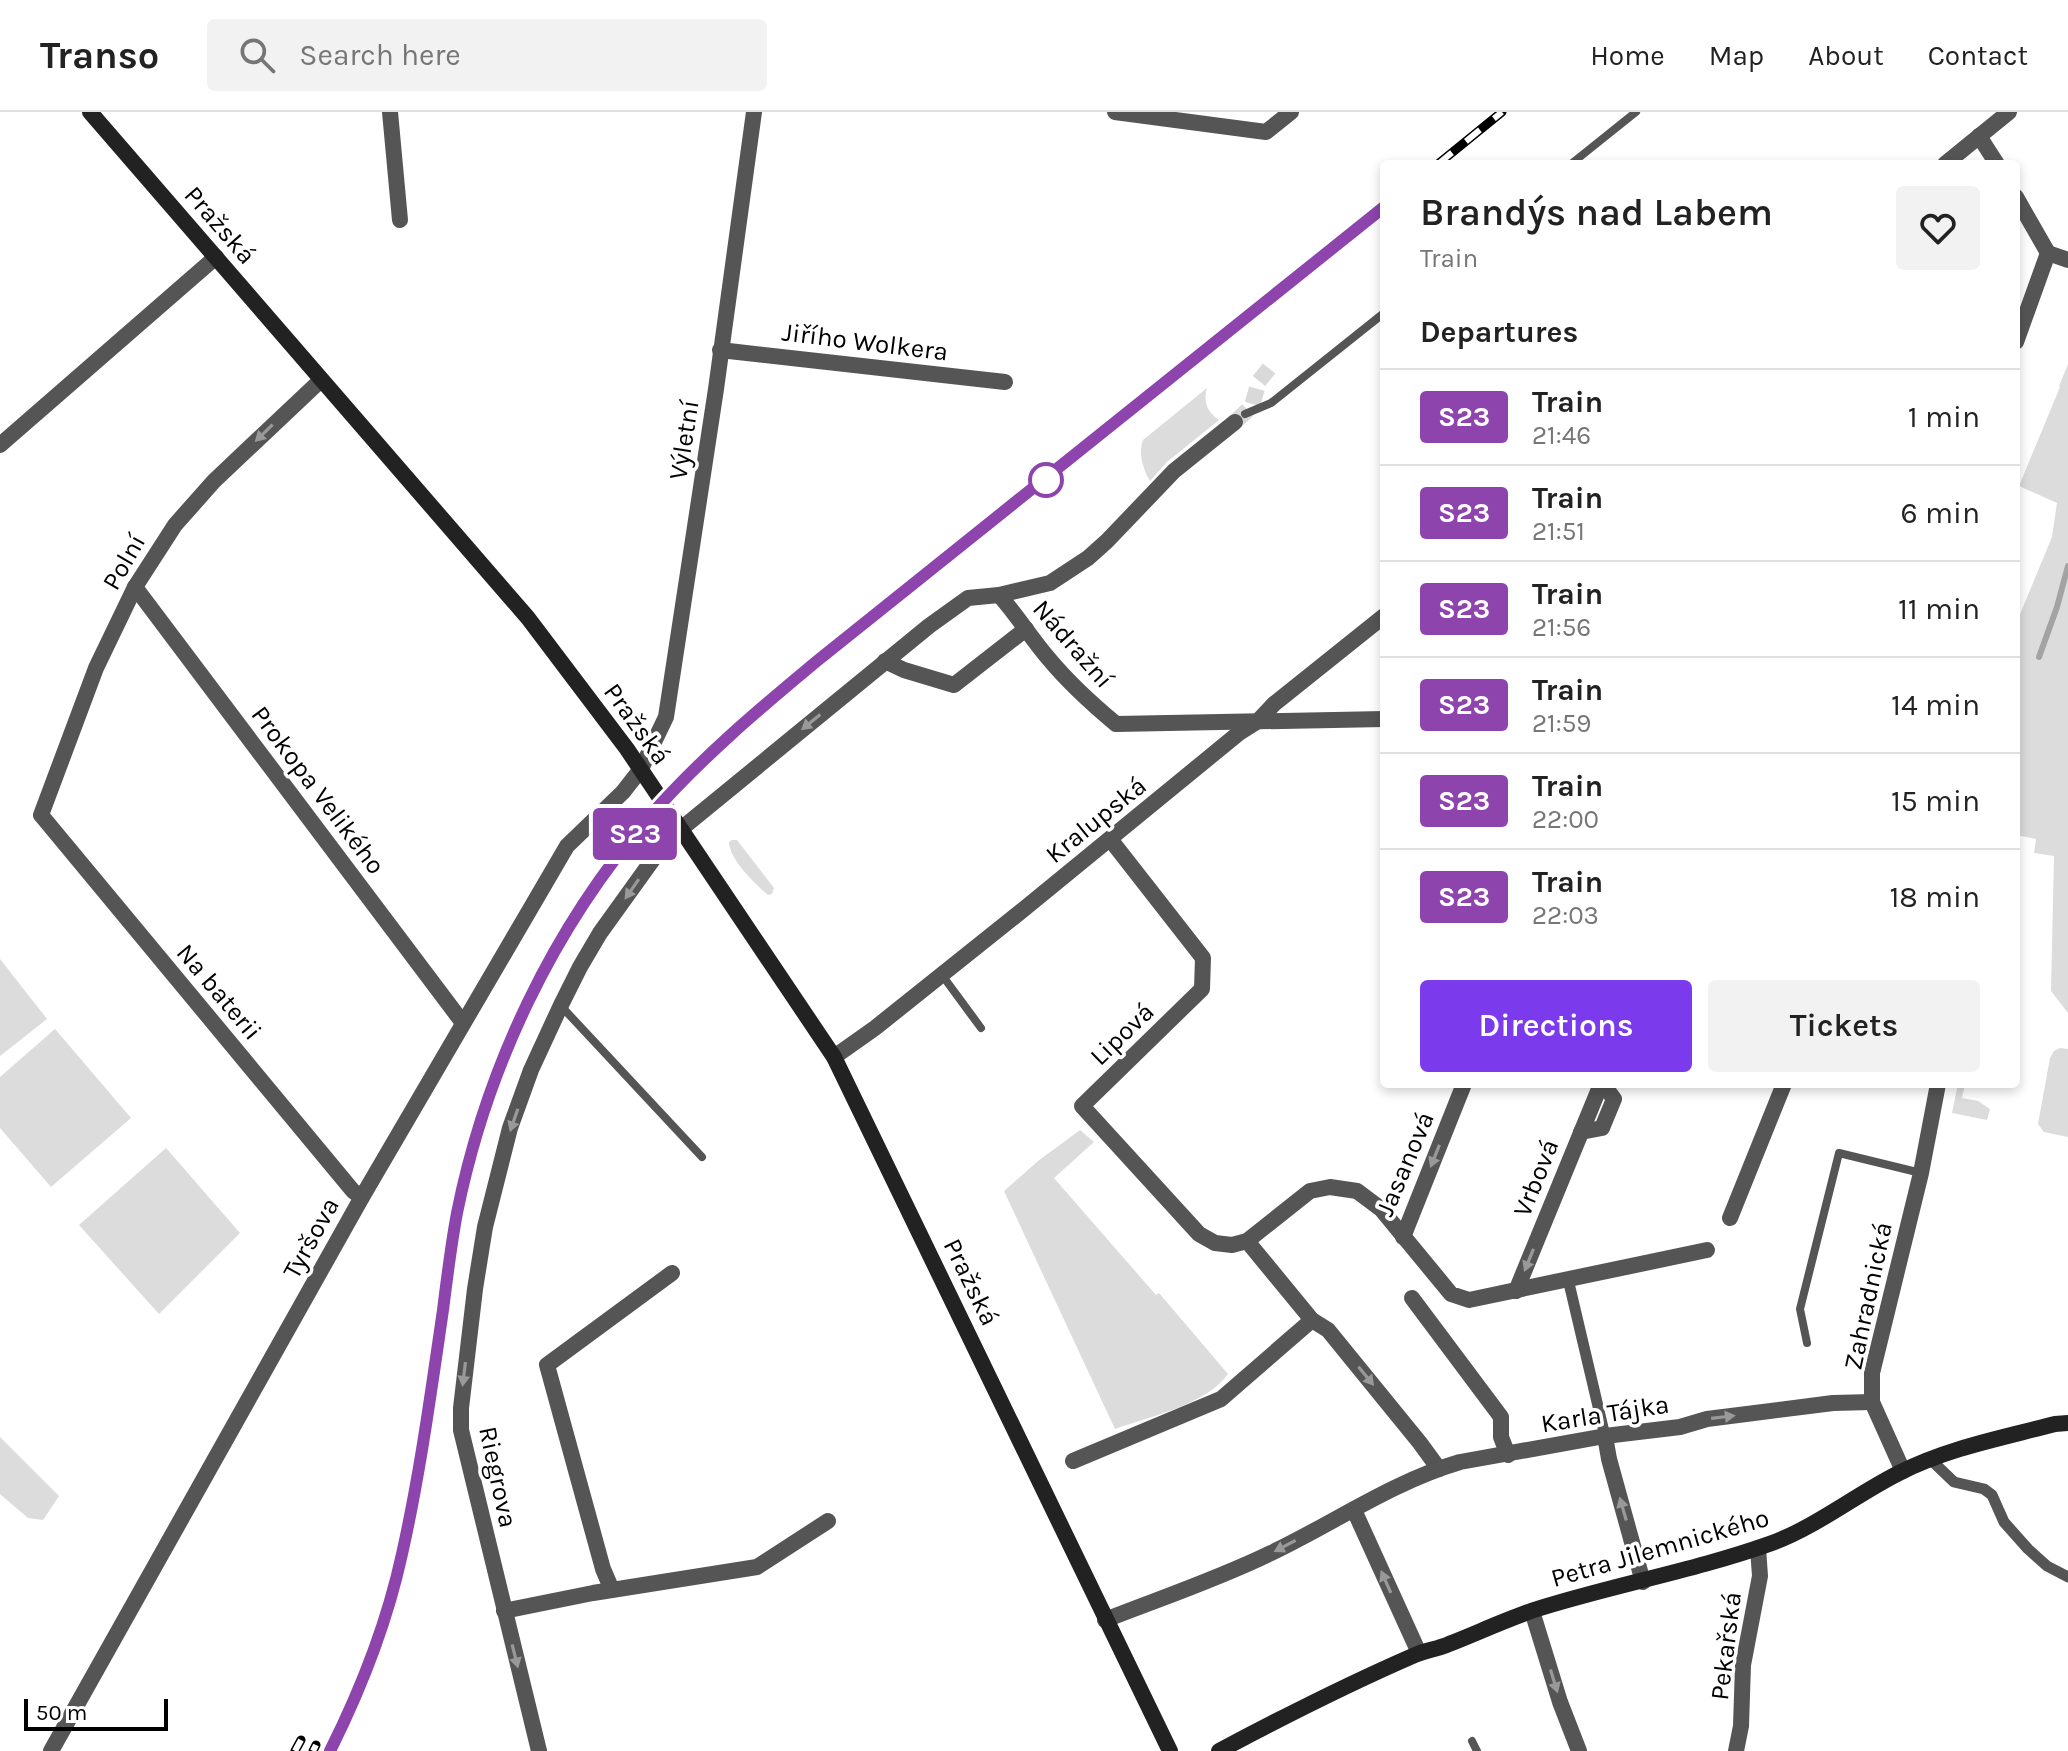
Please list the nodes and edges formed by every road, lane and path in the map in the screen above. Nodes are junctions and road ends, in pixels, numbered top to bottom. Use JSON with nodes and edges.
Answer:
{"nodes":[{"id":1,"x":91,"y":112,"type":"edge"},
{"id":2,"x":390,"y":112,"type":"edge"},
{"id":3,"x":754,"y":112,"type":"edge"},
{"id":4,"x":1115,"y":112,"type":"edge"},
{"id":5,"x":1291,"y":112,"type":"edge"},
{"id":6,"x":1636,"y":112,"type":"edge"},
{"id":7,"x":2009,"y":112,"type":"edge"},
{"id":8,"x":1979,"y":136,"type":"junction"},
{"id":9,"x":1576,"y":160,"type":"edge"},
{"id":10,"x":1950,"y":160,"type":"edge"},
{"id":11,"x":1994,"y":160,"type":"edge"},
{"id":12,"x":2020,"y":204,"type":"edge"},
{"id":13,"x":400,"y":220,"type":"dead end"},
{"id":14,"x":2048,"y":253,"type":"junction"},
{"id":15,"x":216,"y":257,"type":"junction"},
{"id":16,"x":2068,"y":260,"type":"edge"},
{"id":17,"x":1380,"y":316,"type":"edge"},
{"id":18,"x":2020,"y":331,"type":"edge"},
{"id":19,"x":720,"y":350,"type":"junction"},
{"id":20,"x":321,"y":380,"type":"junction"},
{"id":21,"x":1005,"y":382,"type":"dead end"},
{"id":22,"x":1240,"y":418,"type":"joint"},
{"id":23,"x":0,"y":445,"type":"edge"},
{"id":24,"x":135,"y":587,"type":"junction"},
{"id":25,"x":999,"y":595,"type":"junction"},
{"id":26,"x":1380,"y":619,"type":"edge"},
{"id":27,"x":1026,"y":629,"type":"junction"},
{"id":28,"x":885,"y":661,"type":"junction"},
{"id":29,"x":1380,"y":719,"type":"edge"},
{"id":30,"x":1258,"y":721,"type":"junction"},
{"id":31,"x":641,"y":769,"type":"junction"},
{"id":32,"x":41,"y":815,"type":"joint"},
{"id":33,"x":681,"y":829,"type":"junction"},
{"id":34,"x":1110,"y":839,"type":"junction"},
{"id":35,"x":941,"y":974,"type":"junction"},
{"id":36,"x":561,"y":1005,"type":"junction"},
{"id":37,"x":463,"y":1023,"type":"junction"},
{"id":38,"x":981,"y":1028,"type":"dead end"},
{"id":39,"x":834,"y":1057,"type":"junction"},
{"id":40,"x":1462,"y":1088,"type":"edge"},
{"id":41,"x":1600,"y":1088,"type":"edge"},
{"id":42,"x":1782,"y":1088,"type":"edge"},
{"id":43,"x":1937,"y":1088,"type":"edge"},
{"id":44,"x":702,"y":1157,"type":"dead end"},
{"id":45,"x":1921,"y":1173,"type":"junction"},
{"id":46,"x":362,"y":1197,"type":"junction"},
{"id":47,"x":1730,"y":1218,"type":"dead end"},
{"id":48,"x":1403,"y":1237,"type":"junction"},
{"id":49,"x":1247,"y":1241,"type":"junction"},
{"id":50,"x":1707,"y":1250,"type":"dead end"},
{"id":51,"x":672,"y":1273,"type":"dead end"},
{"id":52,"x":1568,"y":1279,"type":"junction"},
{"id":53,"x":1516,"y":1291,"type":"junction"},
{"id":54,"x":1412,"y":1298,"type":"dead end"},
{"id":55,"x":1312,"y":1320,"type":"junction"},
{"id":56,"x":1807,"y":1343,"type":"dead end"},
{"id":57,"x":1872,"y":1402,"type":"junction"},
{"id":58,"x":2068,"y":1423,"type":"edge"},
{"id":59,"x":1605,"y":1436,"type":"junction"},
{"id":60,"x":1508,"y":1455,"type":"junction"},
{"id":61,"x":1930,"y":1459,"type":"junction"},
{"id":62,"x":1073,"y":1461,"type":"dead end"},
{"id":63,"x":1439,"y":1469,"type":"junction"},
{"id":64,"x":1903,"y":1471,"type":"junction"},
{"id":65,"x":1354,"y":1510,"type":"junction"},
{"id":66,"x":828,"y":1521,"type":"dead end"},
{"id":67,"x":1758,"y":1548,"type":"junction"},
{"id":68,"x":2068,"y":1577,"type":"edge"},
{"id":69,"x":1643,"y":1582,"type":"junction"},
{"id":70,"x":612,"y":1590,"type":"junction"},
{"id":71,"x":504,"y":1611,"type":"junction"},
{"id":72,"x":1532,"y":1611,"type":"junction"},
{"id":73,"x":1105,"y":1620,"type":"junction"},
{"id":74,"x":1419,"y":1653,"type":"junction"},
{"id":75,"x":1472,"y":1741,"type":"dead end"},
{"id":76,"x":51,"y":1751,"type":"edge"},
{"id":77,"x":539,"y":1751,"type":"edge"},
{"id":78,"x":1170,"y":1751,"type":"edge"},
{"id":79,"x":1219,"y":1751,"type":"edge"},
{"id":80,"x":1477,"y":1751,"type":"edge"},
{"id":81,"x":1579,"y":1751,"type":"edge"},
{"id":82,"x":1736,"y":1751,"type":"edge"}],
"edges":[{"from":1,"to":15,"type":"main road","name":"Pražská"},
{"from":2,"to":13,"type":"street"},
{"from":3,"to":19,"type":"street","name":"Výletní"},
{"from":4,"to":5,"type":"street"},
{"from":6,"to":9,"type":"lane"},
{"from":7,"to":8,"type":"street"},
{"from":8,"to":10,"type":"street"},
{"from":8,"to":11,"type":"street"},
{"from":12,"to":14,"type":"street"},
{"from":14,"to":16,"type":"street"},
{"from":14,"to":18,"type":"street"},
{"from":15,"to":20,"type":"main road","name":"Pražská"},
{"from":15,"to":23,"type":"street"},
{"from":17,"to":22,"type":"lane"},
{"from":19,"to":21,"type":"street","name":"Jiřího Wolkera"},
{"from":19,"to":31,"type":"street","name":"Výletní"},
{"from":20,"to":24,"type":"street","name":"Polní","one_way":true},
{"from":20,"to":31,"type":"main road","name":"Pražská"},
{"from":22,"to":25,"type":"street","name":"Nádražní"},
{"from":24,"to":32,"type":"street","name":"Polní"},
{"from":24,"to":37,"type":"street","name":"Prokopa Velikého"},
{"from":25,"to":27,"type":"street","name":"Nádražní"},
{"from":25,"to":28,"type":"street","name":"Nádražní"},
{"from":26,"to":30,"type":"street","name":"Kralupská"},
{"from":27,"to":28,"type":"street"},
{"from":27,"to":30,"type":"street","name":"Nádražní"},
{"from":28,"to":33,"type":"street","name":"Nádražní","one_way":true},
{"from":29,"to":30,"type":"street","name":"Nádražní"},
{"from":30,"to":34,"type":"street","name":"Kralupská"},
{"from":31,"to":33,"type":"main road","name":"Pražská"},
{"from":31,"to":37,"type":"street","name":"Tyršova"},
{"from":32,"to":46,"type":"street","name":"Na baterii"},
{"from":33,"to":36,"type":"street","name":"Riegrova","one_way":true},
{"from":33,"to":39,"type":"main road","name":"Pražská"},
{"from":34,"to":35,"type":"street","name":"Kralupská"},
{"from":34,"to":49,"type":"street","name":"Lipová"},
{"from":35,"to":38,"type":"lane"},
{"from":35,"to":39,"type":"street","name":"Kralupská"},
{"from":36,"to":44,"type":"lane"},
{"from":36,"to":71,"type":"street","name":"Riegrova","one_way":true},
{"from":37,"to":46,"type":"street","name":"Tyršova"},
{"from":39,"to":73,"type":"main road","name":"Pražská"},
{"from":40,"to":48,"type":"street","name":"Jasanová","one_way":true},
{"from":41,"to":53,"type":"street","name":"Vrbová","one_way":true},
{"from":42,"to":47,"type":"street"},
{"from":43,"to":45,"type":"street","name":"Zahradnická"},
{"from":45,"to":56,"type":"lane","name":"Zahradnická"},
{"from":45,"to":57,"type":"street","name":"Zahradnická"},
{"from":46,"to":76,"type":"street","name":"Tyršova"},
{"from":48,"to":49,"type":"street","name":"Jasanová"},
{"from":48,"to":53,"type":"street"},
{"from":49,"to":55,"type":"street"},
{"from":50,"to":52,"type":"street"},
{"from":51,"to":70,"type":"street"},
{"from":52,"to":53,"type":"street"},
{"from":52,"to":59,"type":"street"},
{"from":54,"to":60,"type":"street"},
{"from":55,"to":62,"type":"street"},
{"from":55,"to":63,"type":"street","one_way":true},
{"from":59,"to":57,"type":"street","name":"Karla Tájka","one_way":true},
{"from":57,"to":64,"type":"street","name":"Zahradnická"},
{"from":58,"to":61,"type":"main road","name":"Petra Jilemnického"},
{"from":59,"to":60,"type":"street","name":"Karla Tájka"},
{"from":69,"to":59,"type":"street","one_way":true},
{"from":60,"to":63,"type":"street","name":"Karla Tájka"},
{"from":61,"to":64,"type":"main road","name":"Petra Jilemnického"},
{"from":61,"to":68,"type":"street"},
{"from":63,"to":65,"type":"street","name":"Karla Tájka"},
{"from":64,"to":67,"type":"main road","name":"Petra Jilemnického"},
{"from":65,"to":73,"type":"street","name":"Karla Tájka","one_way":true},
{"from":74,"to":65,"type":"street","one_way":true},
{"from":66,"to":70,"type":"street"},
{"from":67,"to":69,"type":"main road","name":"Petra Jilemnického"},
{"from":67,"to":82,"type":"street","name":"Pekařská"},
{"from":69,"to":72,"type":"main road","name":"Petra Jilemnického"},
{"from":70,"to":71,"type":"street"},
{"from":71,"to":77,"type":"street","name":"Riegrova","one_way":true},
{"from":72,"to":74,"type":"main road","name":"Petra Jilemnického"},
{"from":72,"to":81,"type":"street","one_way":true},
{"from":73,"to":78,"type":"main road","name":"Pražská"},
{"from":74,"to":79,"type":"main road","name":"Petra Jilemnického"},
{"from":75,"to":80,"type":"lane"}]}
